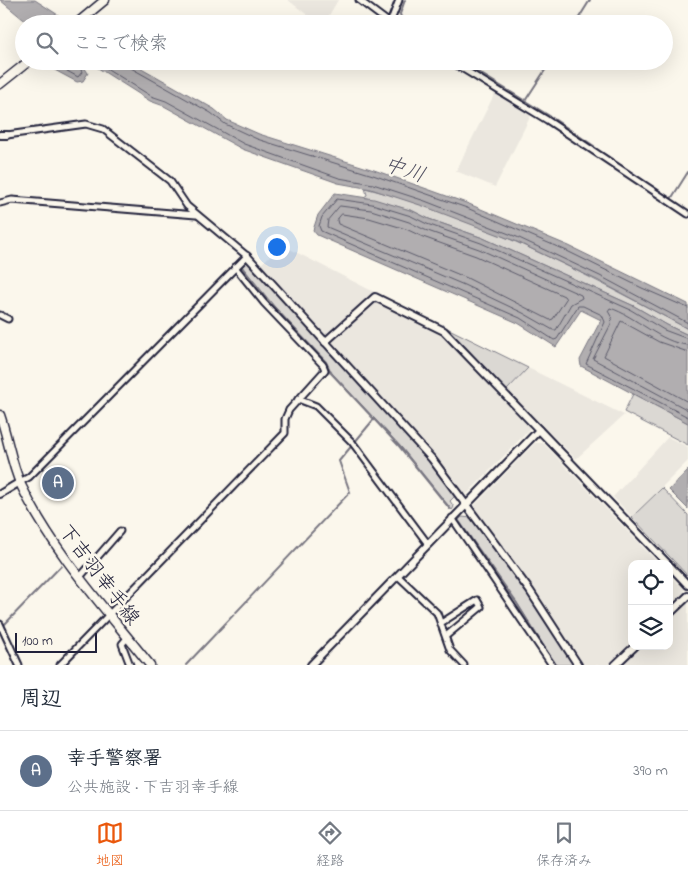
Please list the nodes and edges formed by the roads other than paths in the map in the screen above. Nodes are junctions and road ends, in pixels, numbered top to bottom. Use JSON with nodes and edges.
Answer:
{"nodes":[{"id":1,"x":105,"y":0,"type":"edge"},
{"id":2,"x":359,"y":0,"type":"edge"},
{"id":3,"x":400,"y":0,"type":"edge"},
{"id":4,"x":87,"y":15,"type":"edge"},
{"id":5,"x":378,"y":15,"type":"edge"},
{"id":6,"x":394,"y":15,"type":"edge"},
{"id":7,"x":17,"y":70,"type":"edge"},
{"id":8,"x":465,"y":70,"type":"edge"},
{"id":9,"x":0,"y":84,"type":"edge"},
{"id":10,"x":4,"y":135,"type":"edge"},
{"id":11,"x":0,"y":203,"type":"edge"},
{"id":12,"x":196,"y":214,"type":"junction"},
{"id":13,"x":688,"y":214,"type":"edge"},
{"id":14,"x":247,"y":256,"type":"junction"},
{"id":15,"x":235,"y":267,"type":"junction"},
{"id":16,"x":0,"y":315,"type":"edge"},
{"id":17,"x":8,"y":319,"type":"dead end"},
{"id":18,"x":325,"y":342,"type":"junction"},
{"id":19,"x":298,"y":399,"type":"junction"},
{"id":20,"x":0,"y":415,"type":"edge"},
{"id":21,"x":539,"y":430,"type":"junction"},
{"id":22,"x":20,"y":482,"type":"junction"},
{"id":23,"x":0,"y":494,"type":"edge"},
{"id":24,"x":466,"y":504,"type":"junction"},
{"id":25,"x":452,"y":518,"type":"junction"},
{"id":26,"x":120,"y":531,"type":"dead end"},
{"id":27,"x":428,"y":544,"type":"junction"},
{"id":28,"x":665,"y":560,"type":"edge"},
{"id":29,"x":673,"y":568,"type":"edge"},
{"id":30,"x":80,"y":576,"type":"junction"},
{"id":31,"x":398,"y":576,"type":"junction"},
{"id":32,"x":688,"y":585,"type":"edge"},
{"id":33,"x":688,"y":596,"type":"edge"},
{"id":34,"x":673,"y":610,"type":"edge"},
{"id":35,"x":110,"y":615,"type":"junction"},
{"id":36,"x":441,"y":623,"type":"junction"},
{"id":37,"x":0,"y":624,"type":"edge"},
{"id":38,"x":446,"y":636,"type":"junction"},
{"id":39,"x":128,"y":638,"type":"junction"},
{"id":40,"x":631,"y":650,"type":"edge"},
{"id":41,"x":19,"y":665,"type":"edge"},
{"id":42,"x":60,"y":665,"type":"edge"},
{"id":43,"x":130,"y":665,"type":"edge"},
{"id":44,"x":150,"y":665,"type":"edge"},
{"id":45,"x":311,"y":665,"type":"edge"},
{"id":46,"x":464,"y":665,"type":"edge"},
{"id":47,"x":552,"y":665,"type":"edge"},
{"id":48,"x":578,"y":665,"type":"edge"},
{"id":49,"x":615,"y":665,"type":"edge"}],
"edges":[{"from":1,"to":4,"type":"main road"},
{"from":2,"to":5,"type":"street"},
{"from":3,"to":6,"type":"street"},
{"from":7,"to":9,"type":"main road"},
{"from":8,"to":13,"type":"street"},
{"from":10,"to":12,"type":"street"},
{"from":11,"to":12,"type":"street"},
{"from":12,"to":14,"type":"street"},
{"from":14,"to":15,"type":"street"},
{"from":14,"to":18,"type":"street"},
{"from":15,"to":19,"type":"street"},
{"from":15,"to":22,"type":"street"},
{"from":16,"to":17,"type":"street"},
{"from":18,"to":21,"type":"street"},
{"from":18,"to":24,"type":"street"},
{"from":19,"to":27,"type":"street"},
{"from":19,"to":35,"type":"street"},
{"from":20,"to":22,"type":"main road","name":"下吉羽幸手線"},
{"from":21,"to":24,"type":"street"},
{"from":21,"to":28,"type":"street"},
{"from":22,"to":23,"type":"street"},
{"from":22,"to":30,"type":"main road","name":"下吉羽幸手線"},
{"from":24,"to":25,"type":"street"},
{"from":24,"to":48,"type":"street"},
{"from":25,"to":27,"type":"street"},
{"from":25,"to":47,"type":"street"},
{"from":26,"to":30,"type":"street"},
{"from":27,"to":31,"type":"street"},
{"from":29,"to":32,"type":"street"},
{"from":30,"to":35,"type":"main road","name":"下吉羽幸手線"},
{"from":31,"to":36,"type":"street"},
{"from":31,"to":45,"type":"street"},
{"from":33,"to":34,"type":"street"},
{"from":35,"to":39,"type":"main road","name":"下吉羽幸手線"},
{"from":35,"to":42,"type":"street"},
{"from":36,"to":38,"type":"street"},
{"from":36,"to":38,"type":"street"},
{"from":37,"to":41,"type":"street"},
{"from":38,"to":46,"type":"street"},
{"from":39,"to":43,"type":"street"},
{"from":39,"to":44,"type":"main road","name":"下吉羽幸手線"},
{"from":40,"to":49,"type":"street"}]}
